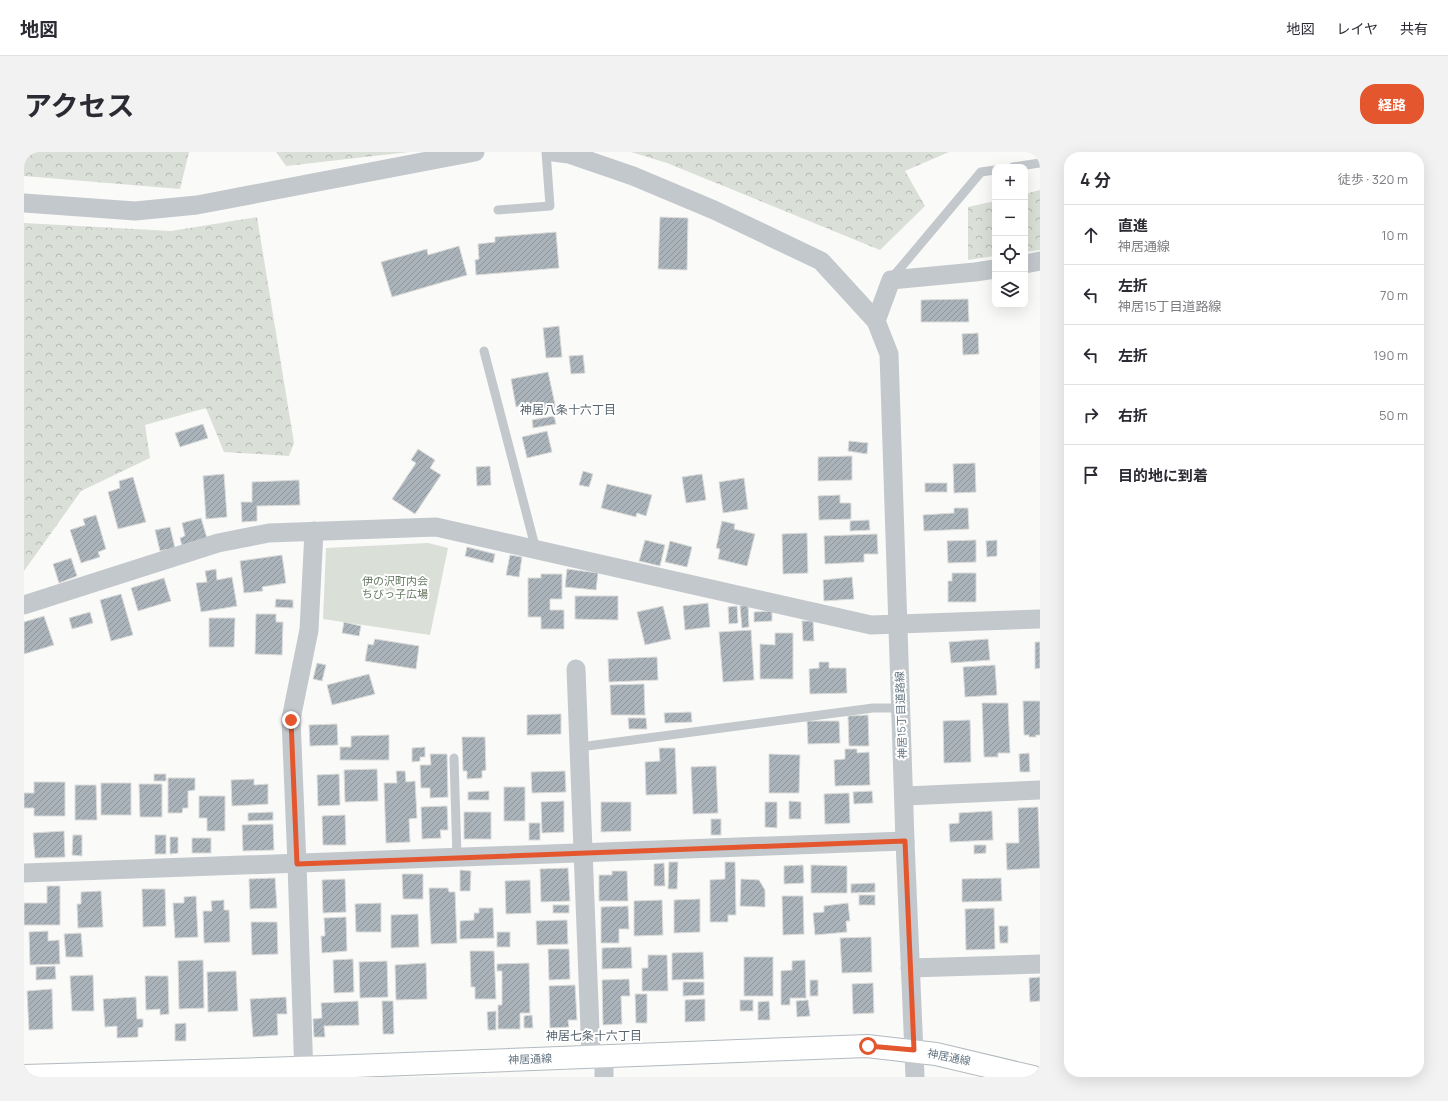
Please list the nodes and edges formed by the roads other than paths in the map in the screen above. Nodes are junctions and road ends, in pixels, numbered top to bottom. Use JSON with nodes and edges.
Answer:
{"nodes":[{"id":1,"x":475,"y":152,"type":"edge"},
{"id":2,"x":546,"y":152,"type":"edge"},
{"id":3,"x":553,"y":152,"type":"edge"},
{"id":4,"x":1040,"y":163,"type":"edge"},
{"id":5,"x":1028,"y":165,"type":"edge"},
{"id":6,"x":992,"y":170,"type":"edge"},
{"id":7,"x":24,"y":203,"type":"edge"},
{"id":8,"x":498,"y":210,"type":"dead end"},
{"id":9,"x":1040,"y":261,"type":"edge"},
{"id":10,"x":1028,"y":263,"type":"edge"},
{"id":11,"x":992,"y":269,"type":"edge"},
{"id":12,"x":891,"y":280,"type":"junction"},
{"id":13,"x":876,"y":321,"type":"junction"},
{"id":14,"x":484,"y":351,"type":"dead end"},
{"id":15,"x":314,"y":531,"type":"junction"},
{"id":16,"x":536,"y":550,"type":"junction"},
{"id":17,"x":24,"y":605,"type":"edge"},
{"id":18,"x":1040,"y":619,"type":"edge"},
{"id":19,"x":898,"y":625,"type":"junction"},
{"id":20,"x":576,"y":669,"type":"dead end"},
{"id":21,"x":901,"y":708,"type":"junction"},
{"id":22,"x":580,"y":747,"type":"junction"},
{"id":23,"x":454,"y":758,"type":"dead end"},
{"id":24,"x":1040,"y":790,"type":"edge"},
{"id":25,"x":905,"y":796,"type":"junction"},
{"id":26,"x":905,"y":841,"type":"junction"},
{"id":27,"x":584,"y":853,"type":"junction"},
{"id":28,"x":456,"y":857,"type":"junction"},
{"id":29,"x":297,"y":864,"type":"junction"},
{"id":30,"x":24,"y":873,"type":"edge"},
{"id":31,"x":1040,"y":964,"type":"edge"},
{"id":32,"x":910,"y":968,"type":"junction"},
{"id":33,"x":914,"y":1050,"type":"junction"},
{"id":34,"x":600,"y":1063,"type":"edge"},
{"id":35,"x":304,"y":1072,"type":"edge"},
{"id":36,"x":24,"y":1076,"type":"edge"},
{"id":37,"x":915,"y":1077,"type":"edge"},
{"id":38,"x":1034,"y":1077,"type":"edge"}],
"edges":[{"from":1,"to":7,"type":"street"},
{"from":2,"to":8,"type":"lane"},
{"from":3,"to":13,"type":"street"},
{"from":4,"to":5,"type":"lane"},
{"from":6,"to":12,"type":"lane"},
{"from":9,"to":10,"type":"street"},
{"from":11,"to":12,"type":"street"},
{"from":12,"to":13,"type":"street"},
{"from":13,"to":19,"type":"street","name":"神居15丁目道路線"},
{"from":14,"to":16,"type":"lane"},
{"from":15,"to":16,"type":"street"},
{"from":15,"to":17,"type":"street"},
{"from":15,"to":29,"type":"street"},
{"from":16,"to":19,"type":"street"},
{"from":18,"to":19,"type":"street"},
{"from":19,"to":21,"type":"street","name":"神居15丁目道路線"},
{"from":20,"to":22,"type":"street"},
{"from":21,"to":22,"type":"lane"},
{"from":21,"to":25,"type":"street","name":"神居15丁目道路線"},
{"from":22,"to":27,"type":"street"},
{"from":23,"to":28,"type":"lane"},
{"from":24,"to":25,"type":"street"},
{"from":25,"to":26,"type":"street","name":"神居15丁目道路線"},
{"from":26,"to":27,"type":"street"},
{"from":26,"to":32,"type":"street","name":"神居15丁目道路線"},
{"from":27,"to":28,"type":"street"},
{"from":27,"to":34,"type":"street"},
{"from":28,"to":29,"type":"street"},
{"from":29,"to":30,"type":"street"},
{"from":29,"to":35,"type":"street"},
{"from":31,"to":32,"type":"street"},
{"from":32,"to":33,"type":"street","name":"神居15丁目道路線"},
{"from":33,"to":34,"type":"street","name":"神居通線"},
{"from":33,"to":37,"type":"street","name":"神居15丁目道路線"},
{"from":33,"to":38,"type":"street","name":"神居通線"},
{"from":34,"to":35,"type":"street","name":"神居通線"},
{"from":35,"to":36,"type":"street","name":"神居通線"}]}
